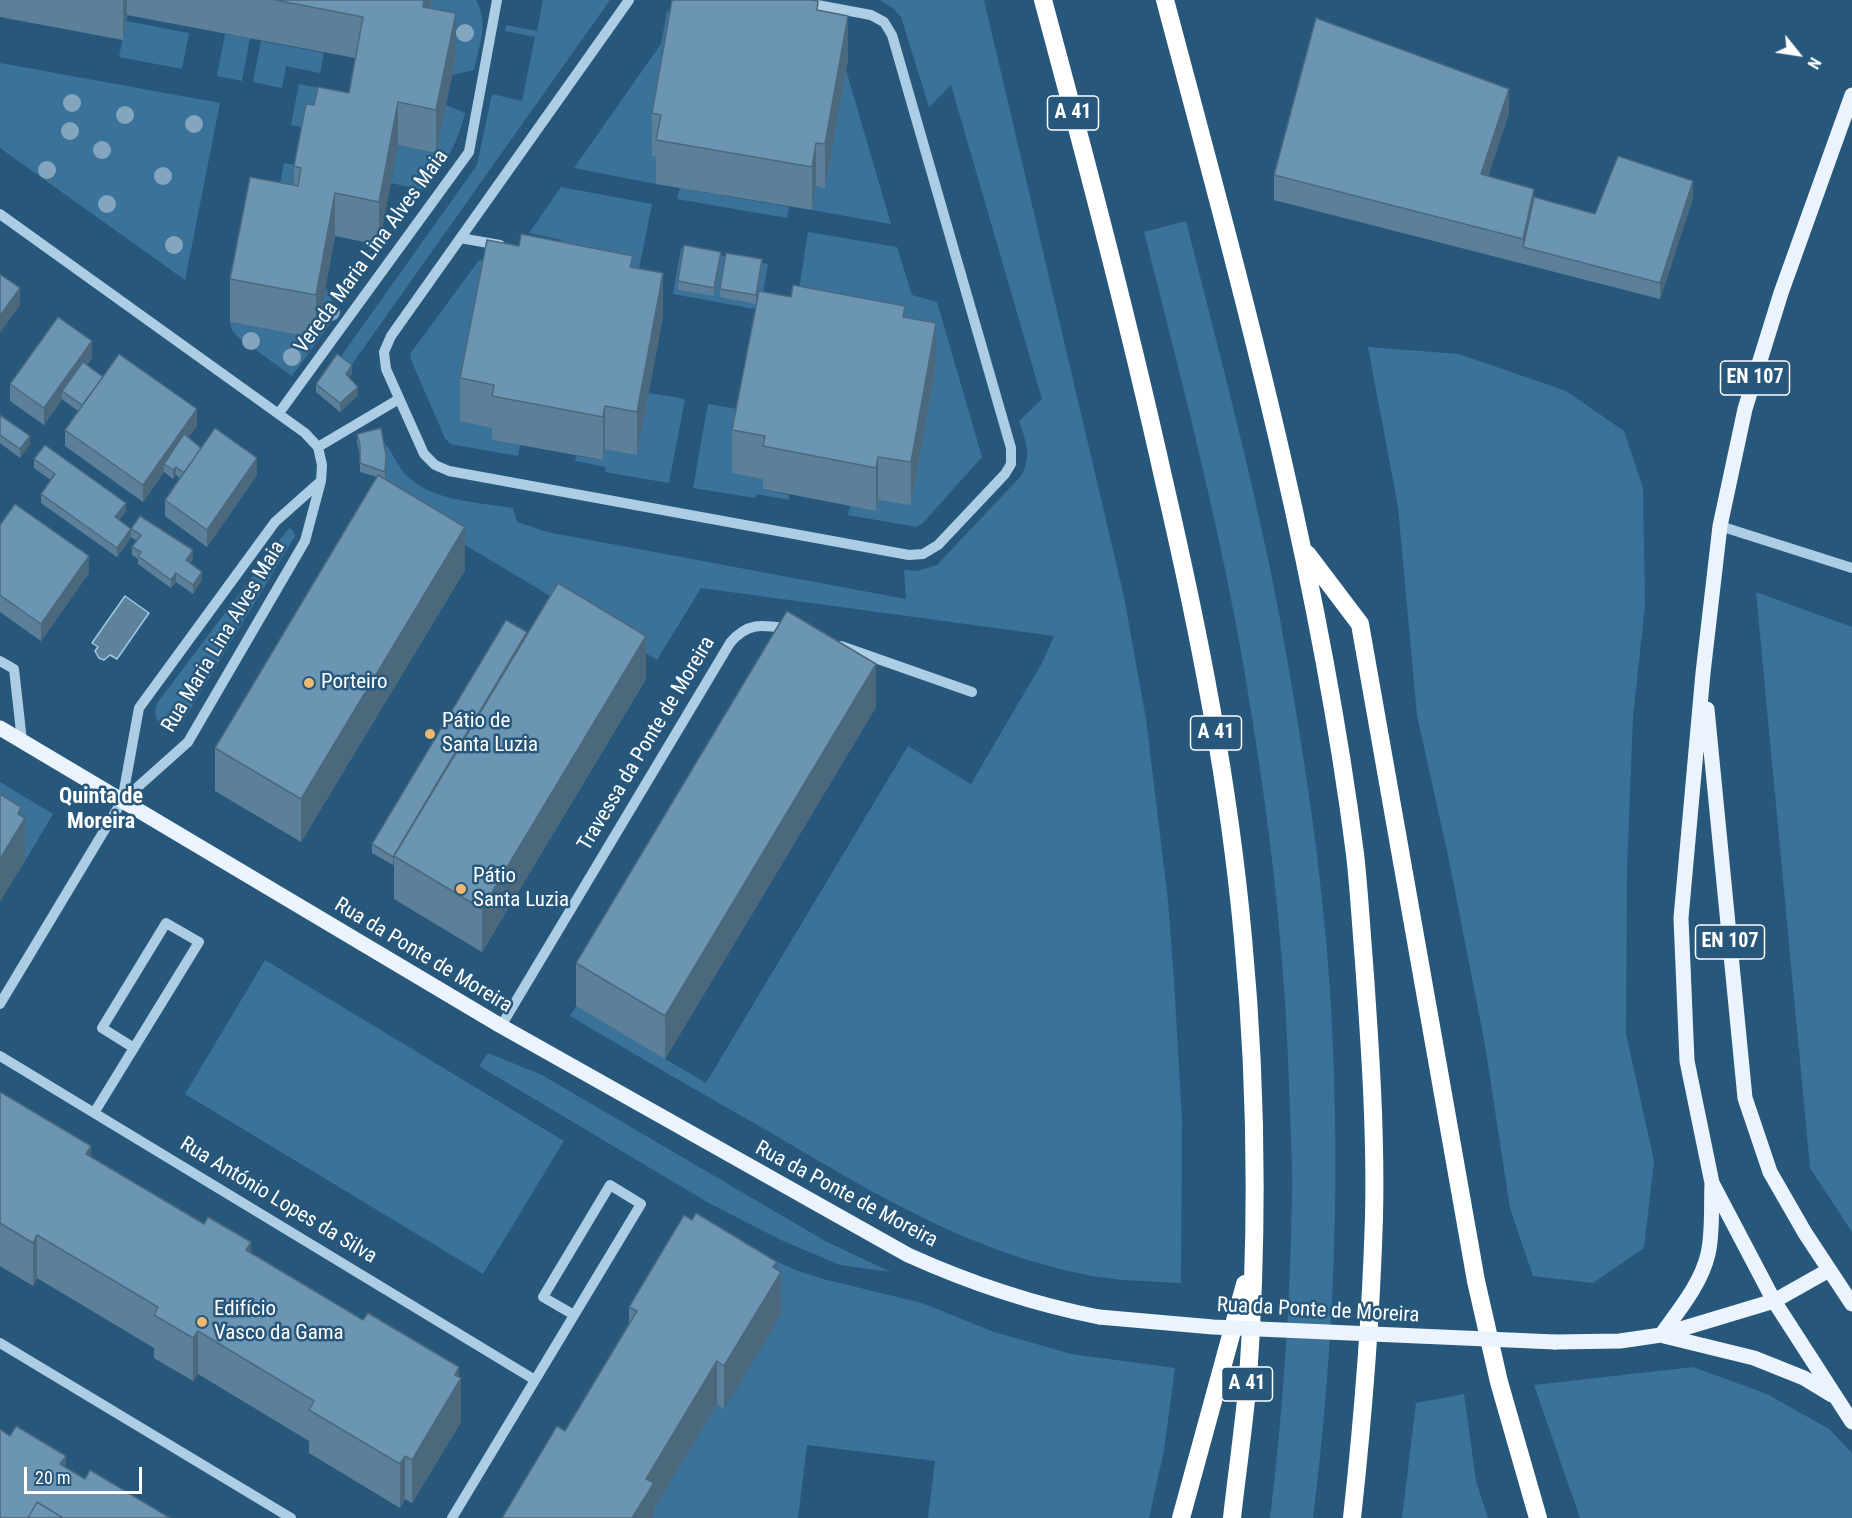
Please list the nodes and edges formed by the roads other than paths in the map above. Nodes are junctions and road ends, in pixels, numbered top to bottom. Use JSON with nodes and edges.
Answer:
{"nodes":[{"id":1,"x":497,"y":0,"type":"edge"},
{"id":2,"x":629,"y":0,"type":"edge"},
{"id":3,"x":791,"y":0,"type":"edge"},
{"id":4,"x":1043,"y":0,"type":"edge"},
{"id":5,"x":1166,"y":0,"type":"edge"},
{"id":6,"x":1852,"y":95,"type":"edge"},
{"id":7,"x":0,"y":214,"type":"edge"},
{"id":8,"x":460,"y":238,"type":"junction"},
{"id":9,"x":507,"y":246,"type":"edge"},
{"id":10,"x":399,"y":399,"type":"junction"},
{"id":11,"x":279,"y":413,"type":"junction"},
{"id":12,"x":318,"y":447,"type":"junction"},
{"id":13,"x":321,"y":481,"type":"junction"},
{"id":14,"x":1720,"y":526,"type":"junction"},
{"id":15,"x":1304,"y":550,"type":"junction"},
{"id":16,"x":1852,"y":568,"type":"edge"},
{"id":17,"x":805,"y":634,"type":"edge"},
{"id":18,"x":827,"y":642,"type":"edge"},
{"id":19,"x":0,"y":661,"type":"edge"},
{"id":20,"x":1703,"y":673,"type":"junction"},
{"id":21,"x":972,"y":692,"type":"dead end"},
{"id":22,"x":1,"y":728,"type":"edge"},
{"id":23,"x":22,"y":741,"type":"junction"},
{"id":24,"x":122,"y":801,"type":"junction"},
{"id":25,"x":0,"y":1004,"type":"edge"},
{"id":26,"x":501,"y":1026,"type":"junction"},
{"id":27,"x":134,"y":1048,"type":"junction"},
{"id":28,"x":0,"y":1056,"type":"edge"},
{"id":29,"x":94,"y":1113,"type":"junction"},
{"id":30,"x":1712,"y":1183,"type":"junction"},
{"id":31,"x":1254,"y":1250,"type":"junction"},
{"id":32,"x":1829,"y":1270,"type":"junction"},
{"id":33,"x":1774,"y":1301,"type":"junction"},
{"id":34,"x":1852,"y":1304,"type":"edge"},
{"id":35,"x":574,"y":1316,"type":"junction"},
{"id":36,"x":1661,"y":1335,"type":"junction"},
{"id":37,"x":0,"y":1343,"type":"edge"},
{"id":38,"x":535,"y":1380,"type":"junction"},
{"id":39,"x":1837,"y":1399,"type":"junction"},
{"id":40,"x":1852,"y":1422,"type":"edge"},
{"id":41,"x":291,"y":1518,"type":"edge"},
{"id":42,"x":452,"y":1518,"type":"edge"},
{"id":43,"x":1182,"y":1518,"type":"edge"},
{"id":44,"x":1232,"y":1518,"type":"edge"},
{"id":45,"x":1352,"y":1518,"type":"edge"},
{"id":46,"x":1538,"y":1518,"type":"edge"}],
"edges":[{"from":1,"to":11,"type":"street","name":"Vereda Maria Lina Alves Maia"},
{"from":2,"to":8,"type":"street"},
{"from":3,"to":10,"type":"street"},
{"from":4,"to":31,"type":"highway","number":"A 41"},
{"from":5,"to":15,"type":"highway"},
{"from":6,"to":14,"type":"main road","number":"EN 107"},
{"from":7,"to":11,"type":"street"},
{"from":8,"to":9,"type":"street"},
{"from":8,"to":10,"type":"street"},
{"from":10,"to":12,"type":"street"},
{"from":11,"to":12,"type":"street"},
{"from":12,"to":13,"type":"street","name":"Rua Maria Lina Alves Maia"},
{"from":13,"to":24,"type":"street","name":"Rua Maria Lina Alves Maia"},
{"from":13,"to":24,"type":"street","name":"Rua Maria Lina Alves Maia"},
{"from":14,"to":16,"type":"street"},
{"from":14,"to":20,"type":"main road","number":"EN 107"},
{"from":15,"to":45,"type":"highway"},
{"from":15,"to":46,"type":"highway"},
{"from":17,"to":26,"type":"street","name":"Travessa da Ponte de Moreira"},
{"from":18,"to":21,"type":"street"},
{"from":19,"to":23,"type":"street"},
{"from":20,"to":30,"type":"main road","number":"EN 107"},
{"from":20,"to":32,"type":"main road","number":"EN 107"},
{"from":22,"to":23,"type":"main road","name":"Rua da Ponte de Moreira"},
{"from":23,"to":24,"type":"main road","name":"Rua da Ponte de Moreira"},
{"from":24,"to":25,"type":"street"},
{"from":24,"to":26,"type":"main road","name":"Rua da Ponte de Moreira"},
{"from":26,"to":36,"type":"main road","name":"Rua da Ponte de Moreira","bridge":true},
{"from":27,"to":27,"type":"street"},
{"from":27,"to":29,"type":"street"},
{"from":28,"to":29,"type":"street","name":"Rua António Lopes da Silva"},
{"from":29,"to":38,"type":"street","name":"Rua António Lopes da Silva"},
{"from":30,"to":33,"type":"main road","number":"EN 107"},
{"from":30,"to":36,"type":"main road"},
{"from":31,"to":43,"type":"highway"},
{"from":31,"to":44,"type":"highway","number":"A 41"},
{"from":32,"to":33,"type":"main road","name":"Rua da Ponte de Moreira"},
{"from":32,"to":34,"type":"main road","number":"EN 107"},
{"from":33,"to":36,"type":"main road","name":"Rua da Ponte de Moreira"},
{"from":33,"to":39,"type":"main road","number":"EN 107"},
{"from":35,"to":35,"type":"street"},
{"from":35,"to":38,"type":"street"},
{"from":36,"to":39,"type":"main road"},
{"from":37,"to":41,"type":"street"},
{"from":38,"to":42,"type":"street"},
{"from":39,"to":40,"type":"main road","number":"EN 107"}]}
